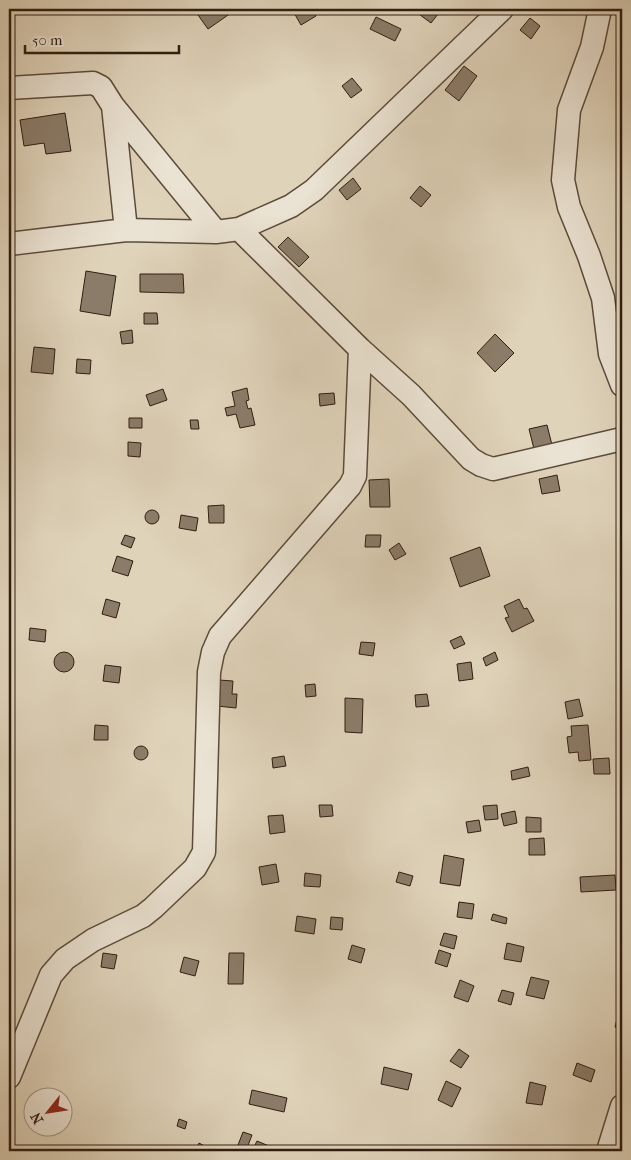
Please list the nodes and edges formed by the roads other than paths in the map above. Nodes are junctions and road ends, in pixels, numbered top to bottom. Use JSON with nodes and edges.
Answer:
{"nodes":[{"id":1,"x":502,"y":9,"type":"edge"},
{"id":2,"x":600,"y":9,"type":"edge"},
{"id":3,"x":9,"y":88,"type":"edge"},
{"id":4,"x":113,"y":106,"type":"junction"},
{"id":5,"x":239,"y":228,"type":"junction"},
{"id":6,"x":126,"y":230,"type":"junction"},
{"id":7,"x":216,"y":232,"type":"junction"},
{"id":8,"x":9,"y":244,"type":"edge"},
{"id":9,"x":360,"y":349,"type":"junction"},
{"id":10,"x":622,"y":385,"type":"edge"},
{"id":11,"x":622,"y":439,"type":"edge"},
{"id":12,"x":9,"y":1077,"type":"edge"},
{"id":13,"x":622,"y":1106,"type":"edge"},
{"id":14,"x":608,"y":1151,"type":"edge"}],
"edges":[{"from":1,"to":5,"type":"street"},
{"from":2,"to":10,"type":"street"},
{"from":3,"to":4,"type":"street"},
{"from":4,"to":6,"type":"street"},
{"from":4,"to":7,"type":"street"},
{"from":5,"to":7,"type":"street"},
{"from":5,"to":9,"type":"street"},
{"from":6,"to":7,"type":"street"},
{"from":6,"to":8,"type":"street"},
{"from":9,"to":11,"type":"street"},
{"from":9,"to":12,"type":"street"},
{"from":13,"to":14,"type":"street"}]}
